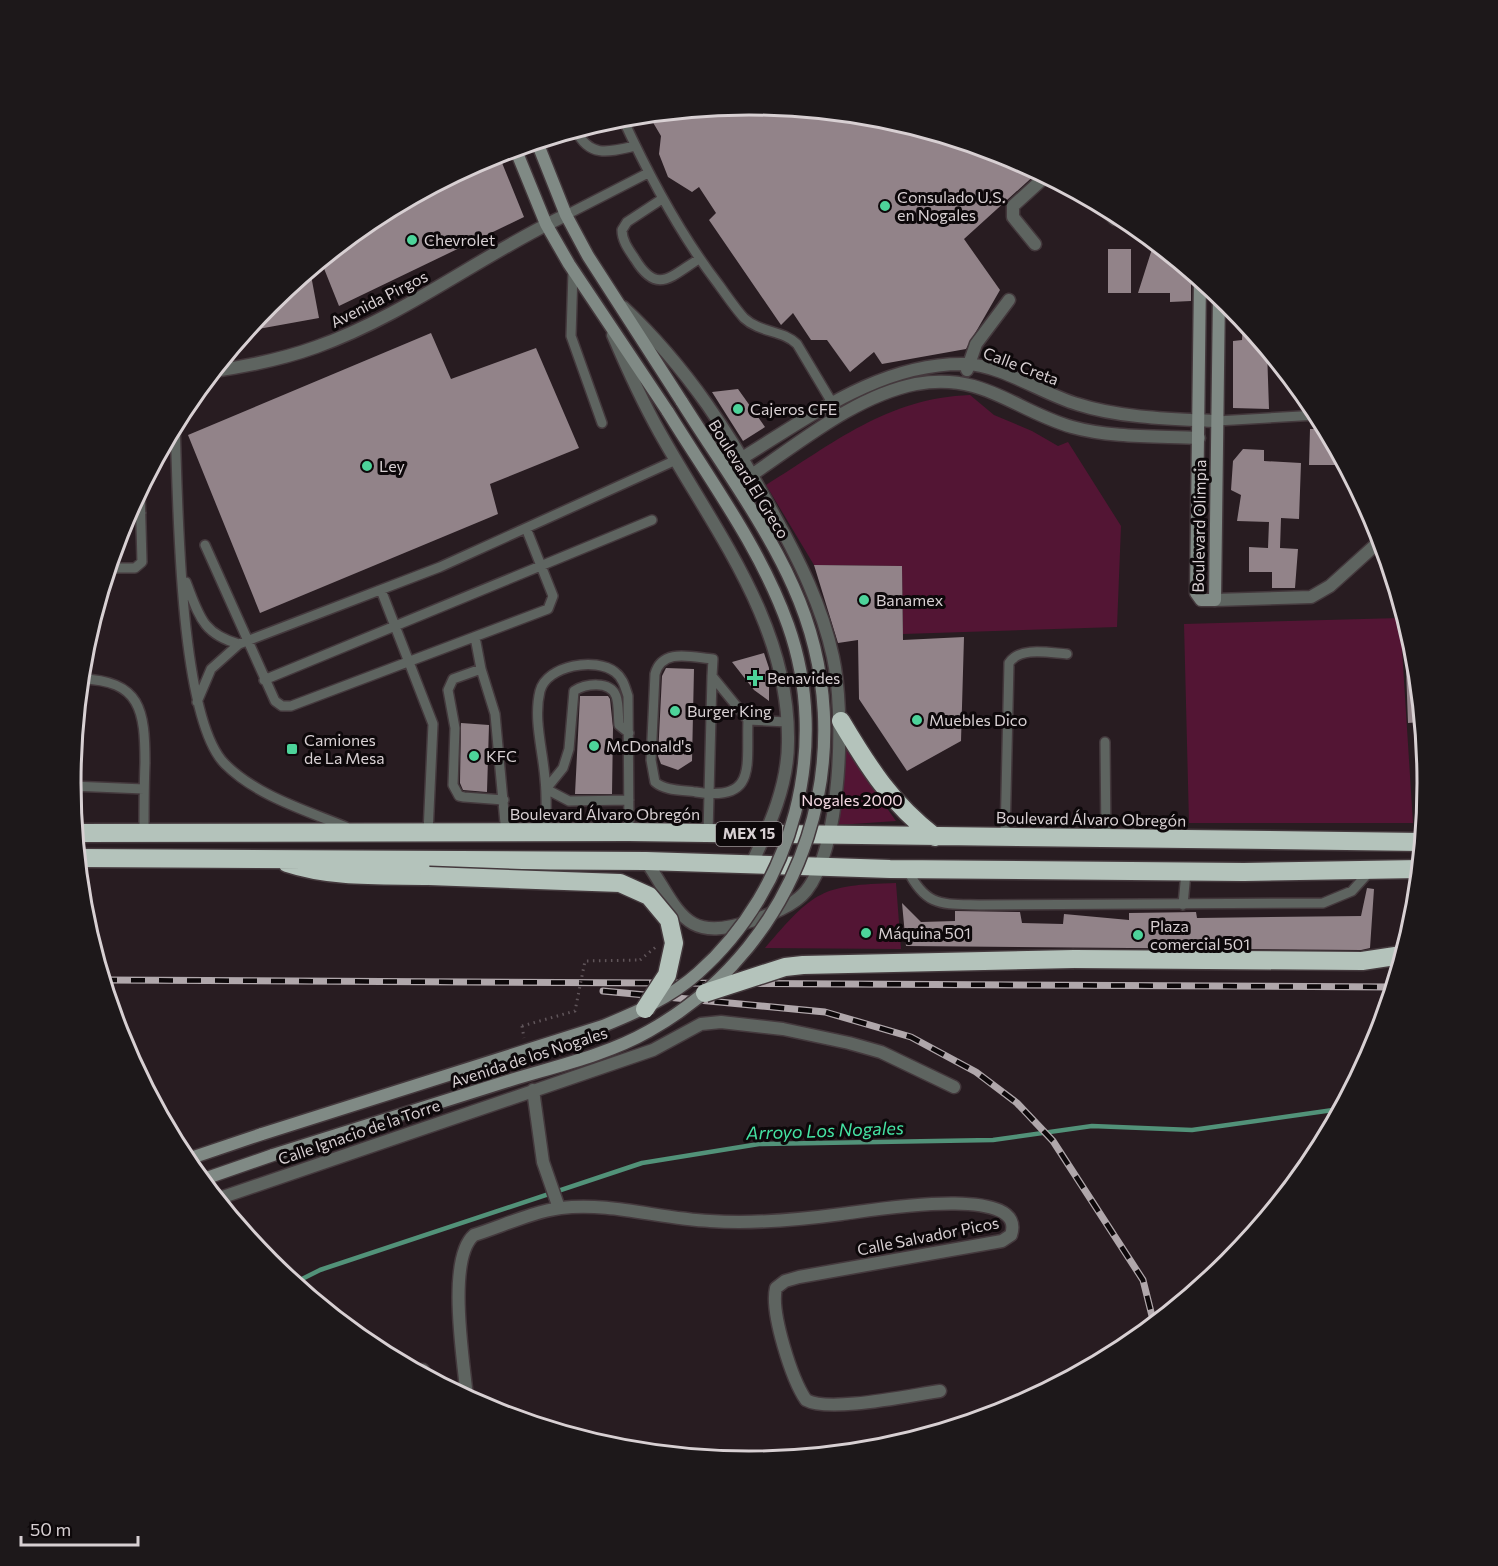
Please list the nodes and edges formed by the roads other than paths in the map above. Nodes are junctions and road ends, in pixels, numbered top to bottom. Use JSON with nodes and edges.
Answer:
{"nodes":[{"id":1,"x":626,"y":127,"type":"edge"},
{"id":2,"x":580,"y":137,"type":"edge"},
{"id":3,"x":635,"y":146,"type":"junction"},
{"id":4,"x":540,"y":148,"type":"edge"},
{"id":5,"x":518,"y":156,"type":"edge"},
{"id":6,"x":648,"y":173,"type":"junction"},
{"id":7,"x":1039,"y":182,"type":"edge"},
{"id":8,"x":662,"y":199,"type":"junction"},
{"id":9,"x":566,"y":215,"type":"junction"},
{"id":10,"x":546,"y":224,"type":"junction"},
{"id":11,"x":1035,"y":244,"type":"dead end"},
{"id":12,"x":699,"y":259,"type":"junction"},
{"id":13,"x":573,"y":271,"type":"junction"},
{"id":14,"x":1200,"y":291,"type":"edge"},
{"id":15,"x":616,"y":300,"type":"junction"},
{"id":16,"x":1009,"y":300,"type":"dead end"},
{"id":17,"x":1219,"y":309,"type":"edge"},
{"id":18,"x":606,"y":320,"type":"junction"},
{"id":19,"x":968,"y":364,"type":"junction"},
{"id":20,"x":225,"y":369,"type":"edge"},
{"id":21,"x":964,"y":382,"type":"junction"},
{"id":22,"x":833,"y":404,"type":"junction"},
{"id":23,"x":1110,"y":411,"type":"junction"},
{"id":24,"x":840,"y":417,"type":"junction"},
{"id":25,"x":1307,"y":417,"type":"edge"},
{"id":26,"x":1200,"y":420,"type":"junction"},
{"id":27,"x":1217,"y":421,"type":"junction"},
{"id":28,"x":602,"y":423,"type":"dead end"},
{"id":29,"x":1108,"y":432,"type":"junction"},
{"id":30,"x":1199,"y":438,"type":"junction"},
{"id":31,"x":176,"y":440,"type":"edge"},
{"id":32,"x":742,"y":458,"type":"junction"},
{"id":33,"x":676,"y":460,"type":"junction"},
{"id":34,"x":753,"y":474,"type":"junction"},
{"id":35,"x":141,"y":508,"type":"edge"},
{"id":36,"x":141,"y":513,"type":"joint"},
{"id":37,"x":652,"y":520,"type":"dead end"},
{"id":38,"x":526,"y":528,"type":"junction"},
{"id":39,"x":205,"y":545,"type":"dead end"},
{"id":40,"x":1374,"y":547,"type":"edge"},
{"id":41,"x":541,"y":565,"type":"junction"},
{"id":42,"x":116,"y":568,"type":"edge"},
{"id":43,"x":182,"y":574,"type":"junction"},
{"id":44,"x":381,"y":590,"type":"junction"},
{"id":45,"x":1215,"y":600,"type":"junction"},
{"id":46,"x":396,"y":625,"type":"junction"},
{"id":47,"x":475,"y":637,"type":"junction"},
{"id":48,"x":243,"y":643,"type":"junction"},
{"id":49,"x":1067,"y":654,"type":"dead end"},
{"id":50,"x":410,"y":661,"type":"junction"},
{"id":51,"x":481,"y":669,"type":"junction"},
{"id":52,"x":712,"y":676,"type":"junction"},
{"id":53,"x":90,"y":679,"type":"edge"},
{"id":54,"x":264,"y":680,"type":"junction"},
{"id":55,"x":198,"y":702,"type":"junction"},
{"id":56,"x":748,"y":720,"type":"junction"},
{"id":57,"x":841,"y":721,"type":"junction"},
{"id":58,"x":787,"y":722,"type":"junction"},
{"id":59,"x":629,"y":733,"type":"junction"},
{"id":60,"x":1105,"y":742,"type":"dead end"},
{"id":61,"x":81,"y":786,"type":"edge"},
{"id":62,"x":144,"y":789,"type":"junction"},
{"id":63,"x":546,"y":789,"type":"junction"},
{"id":64,"x":709,"y":794,"type":"junction"},
{"id":65,"x":504,"y":800,"type":"junction"},
{"id":66,"x":629,"y":800,"type":"junction"},
{"id":67,"x":629,"y":832,"type":"junction"},
{"id":68,"x":83,"y":833,"type":"edge"},
{"id":69,"x":144,"y":833,"type":"junction"},
{"id":70,"x":359,"y":833,"type":"junction"},
{"id":71,"x":428,"y":833,"type":"junction"},
{"id":72,"x":506,"y":834,"type":"junction"},
{"id":73,"x":546,"y":834,"type":"junction"},
{"id":74,"x":708,"y":834,"type":"junction"},
{"id":75,"x":765,"y":835,"type":"junction"},
{"id":76,"x":828,"y":835,"type":"junction"},
{"id":77,"x":935,"y":837,"type":"junction"},
{"id":78,"x":1005,"y":838,"type":"junction"},
{"id":79,"x":1106,"y":839,"type":"junction"},
{"id":80,"x":1414,"y":842,"type":"edge"},
{"id":81,"x":271,"y":857,"type":"junction"},
{"id":82,"x":86,"y":858,"type":"edge"},
{"id":83,"x":646,"y":861,"type":"junction"},
{"id":84,"x":752,"y":863,"type":"junction"},
{"id":85,"x":778,"y":864,"type":"joint"},
{"id":86,"x":799,"y":865,"type":"joint"},
{"id":87,"x":820,"y":866,"type":"junction"},
{"id":88,"x":907,"y":869,"type":"junction"},
{"id":89,"x":1411,"y":869,"type":"edge"},
{"id":90,"x":1371,"y":870,"type":"junction"},
{"id":91,"x":1186,"y":872,"type":"junction"},
{"id":92,"x":1183,"y":905,"type":"junction"},
{"id":93,"x":1394,"y":956,"type":"edge"},
{"id":94,"x":705,"y":993,"type":"junction"},
{"id":95,"x":645,"y":1009,"type":"junction"},
{"id":96,"x":954,"y":1087,"type":"dead end"},
{"id":97,"x":532,"y":1090,"type":"junction"},
{"id":98,"x":196,"y":1156,"type":"edge"},
{"id":99,"x":210,"y":1177,"type":"edge"},
{"id":100,"x":224,"y":1196,"type":"edge"},
{"id":101,"x":559,"y":1208,"type":"junction"},
{"id":102,"x":466,"y":1388,"type":"edge"},
{"id":103,"x":940,"y":1391,"type":"dead end"}],
"edges":[{"from":1,"to":3,"type":"lane"},
{"from":2,"to":3,"type":"lane"},
{"from":3,"to":6,"type":"lane"},
{"from":4,"to":9,"type":"main road","name":"Boulevard El Greco"},
{"from":5,"to":10,"type":"main road","name":"Boulevard El Greco"},
{"from":6,"to":8,"type":"lane"},
{"from":6,"to":9,"type":"lane"},
{"from":7,"to":11,"type":"street"},
{"from":8,"to":12,"type":"lane"},
{"from":8,"to":12,"type":"lane"},
{"from":9,"to":10,"type":"street","name":"Avenida Pirgos"},
{"from":9,"to":15,"type":"main road","name":"Boulevard El Greco"},
{"from":10,"to":13,"type":"main road","name":"Boulevard El Greco"},
{"from":10,"to":20,"type":"street","name":"Avenida Pirgos"},
{"from":12,"to":22,"type":"lane"},
{"from":13,"to":18,"type":"main road","name":"Boulevard El Greco"},
{"from":13,"to":28,"type":"lane"},
{"from":14,"to":26,"type":"main road","name":"Boulevard Olimpia"},
{"from":15,"to":32,"type":"street"},
{"from":15,"to":86,"type":"main road","name":"Boulevard El Greco","bridge":true},
{"from":16,"to":19,"type":"street"},
{"from":17,"to":27,"type":"main road","name":"Boulevard Olimpia"},
{"from":18,"to":33,"type":"street"},
{"from":18,"to":85,"type":"main road","name":"Boulevard El Greco","bridge":true},
{"from":19,"to":21,"type":"street"},
{"from":19,"to":22,"type":"street","name":"Calle Creta"},
{"from":19,"to":23,"type":"street","name":"Calle Creta"},
{"from":21,"to":24,"type":"street","name":"Calle Creta"},
{"from":21,"to":29,"type":"street","name":"Calle Creta"},
{"from":22,"to":24,"type":"lane"},
{"from":22,"to":32,"type":"street","name":"Calle Creta"},
{"from":23,"to":26,"type":"street","name":"Calle Creta"},
{"from":23,"to":29,"type":"street"},
{"from":24,"to":34,"type":"street","name":"Calle Creta"},
{"from":25,"to":27,"type":"lane"},
{"from":26,"to":27,"type":"street","name":"Calle Creta"},
{"from":26,"to":30,"type":"main road","name":"Boulevard Olimpia"},
{"from":27,"to":45,"type":"main road","name":"Boulevard Olimpia"},
{"from":29,"to":30,"type":"street","name":"Calle Creta"},
{"from":30,"to":45,"type":"main road","name":"Boulevard Olimpia"},
{"from":31,"to":43,"type":"lane"},
{"from":32,"to":34,"type":"street"},
{"from":33,"to":38,"type":"lane"},
{"from":33,"to":58,"type":"street"},
{"from":34,"to":57,"type":"street"},
{"from":35,"to":36,"type":"lane"},
{"from":36,"to":42,"type":"lane"},
{"from":37,"to":41,"type":"lane"},
{"from":38,"to":41,"type":"lane"},
{"from":38,"to":44,"type":"lane"},
{"from":39,"to":48,"type":"lane"},
{"from":40,"to":45,"type":"street"},
{"from":41,"to":46,"type":"lane"},
{"from":41,"to":47,"type":"lane"},
{"from":43,"to":48,"type":"lane"},
{"from":43,"to":55,"type":"lane"},
{"from":44,"to":46,"type":"lane"},
{"from":44,"to":48,"type":"lane"},
{"from":46,"to":50,"type":"lane"},
{"from":46,"to":54,"type":"lane"},
{"from":47,"to":50,"type":"lane"},
{"from":47,"to":51,"type":"lane"},
{"from":48,"to":54,"type":"lane"},
{"from":48,"to":55,"type":"lane"},
{"from":49,"to":78,"type":"lane"},
{"from":50,"to":54,"type":"lane"},
{"from":50,"to":71,"type":"lane"},
{"from":51,"to":65,"type":"lane"},
{"from":51,"to":65,"type":"lane"},
{"from":52,"to":56,"type":"lane"},
{"from":52,"to":64,"type":"lane"},
{"from":52,"to":64,"type":"lane"},
{"from":53,"to":62,"type":"lane"},
{"from":55,"to":70,"type":"lane"},
{"from":56,"to":58,"type":"lane"},
{"from":56,"to":64,"type":"lane"},
{"from":57,"to":76,"type":"street"},
{"from":57,"to":77,"type":"highway"},
{"from":58,"to":75,"type":"street"},
{"from":59,"to":63,"type":"lane"},
{"from":59,"to":63,"type":"lane"},
{"from":59,"to":66,"type":"lane"},
{"from":60,"to":79,"type":"lane"},
{"from":61,"to":62,"type":"lane"},
{"from":62,"to":69,"type":"lane"},
{"from":63,"to":66,"type":"lane"},
{"from":63,"to":73,"type":"lane"},
{"from":64,"to":74,"type":"lane"},
{"from":65,"to":72,"type":"lane"},
{"from":66,"to":67,"type":"lane"},
{"from":67,"to":73,"type":"highway","name":"Boulevard Álvaro Obregón","number":"MEX 15"},
{"from":67,"to":74,"type":"highway","name":"Boulevard Álvaro Obregón","number":"MEX 15"},
{"from":68,"to":69,"type":"highway","name":"Boulevard Álvaro Obregón","number":"MEX 15"},
{"from":69,"to":70,"type":"highway","name":"Boulevard Álvaro Obregón","number":"MEX 15"},
{"from":70,"to":71,"type":"highway","name":"Boulevard Álvaro Obregón","number":"MEX 15"},
{"from":71,"to":72,"type":"highway","name":"Boulevard Álvaro Obregón","number":"MEX 15"},
{"from":72,"to":73,"type":"highway","name":"Boulevard Álvaro Obregón","number":"MEX 15"},
{"from":74,"to":75,"type":"highway","name":"Boulevard Álvaro Obregón","number":"MEX 15"},
{"from":75,"to":76,"type":"highway","name":"Boulevard Álvaro Obregón","number":"MEX 15"},
{"from":75,"to":84,"type":"street"},
{"from":76,"to":77,"type":"highway","name":"Boulevard Álvaro Obregón","number":"MEX 15"},
{"from":76,"to":87,"type":"street"},
{"from":77,"to":78,"type":"highway","name":"Boulevard Álvaro Obregón","number":"MEX 15"},
{"from":78,"to":79,"type":"highway","name":"Boulevard Álvaro Obregón","number":"MEX 15"},
{"from":79,"to":80,"type":"highway","name":"Boulevard Álvaro Obregón","number":"MEX 15"},
{"from":81,"to":82,"type":"highway","number":"MEX 15"},
{"from":81,"to":83,"type":"highway","number":"MEX 15"},
{"from":81,"to":95,"type":"highway","bridge":true},
{"from":83,"to":84,"type":"highway","number":"MEX 15"},
{"from":83,"to":87,"type":"street"},
{"from":84,"to":87,"type":"highway","number":"MEX 15"},
{"from":85,"to":95,"type":"main road","name":"Avenida de los Nogales","bridge":true},
{"from":86,"to":94,"type":"main road","name":"Avenida de los Nogales","bridge":true},
{"from":87,"to":88,"type":"highway","number":"MEX 15"},
{"from":88,"to":91,"type":"highway","number":"MEX 15"},
{"from":88,"to":92,"type":"lane"},
{"from":89,"to":90,"type":"highway","number":"MEX 15"},
{"from":90,"to":91,"type":"highway","number":"MEX 15"},
{"from":90,"to":92,"type":"lane"},
{"from":91,"to":92,"type":"lane"},
{"from":93,"to":94,"type":"highway","bridge":true},
{"from":94,"to":99,"type":"main road","name":"Avenida de los Nogales","bridge":true},
{"from":95,"to":98,"type":"main road","name":"Avenida de los Nogales","bridge":true},
{"from":96,"to":97,"type":"street","name":"Calle Ignacio de la Torre"},
{"from":97,"to":100,"type":"street","name":"Calle Ignacio de la Torre"},
{"from":97,"to":101,"type":"street"},
{"from":101,"to":102,"type":"street"},
{"from":101,"to":103,"type":"street","name":"Calle Salvador Picos"}]}
